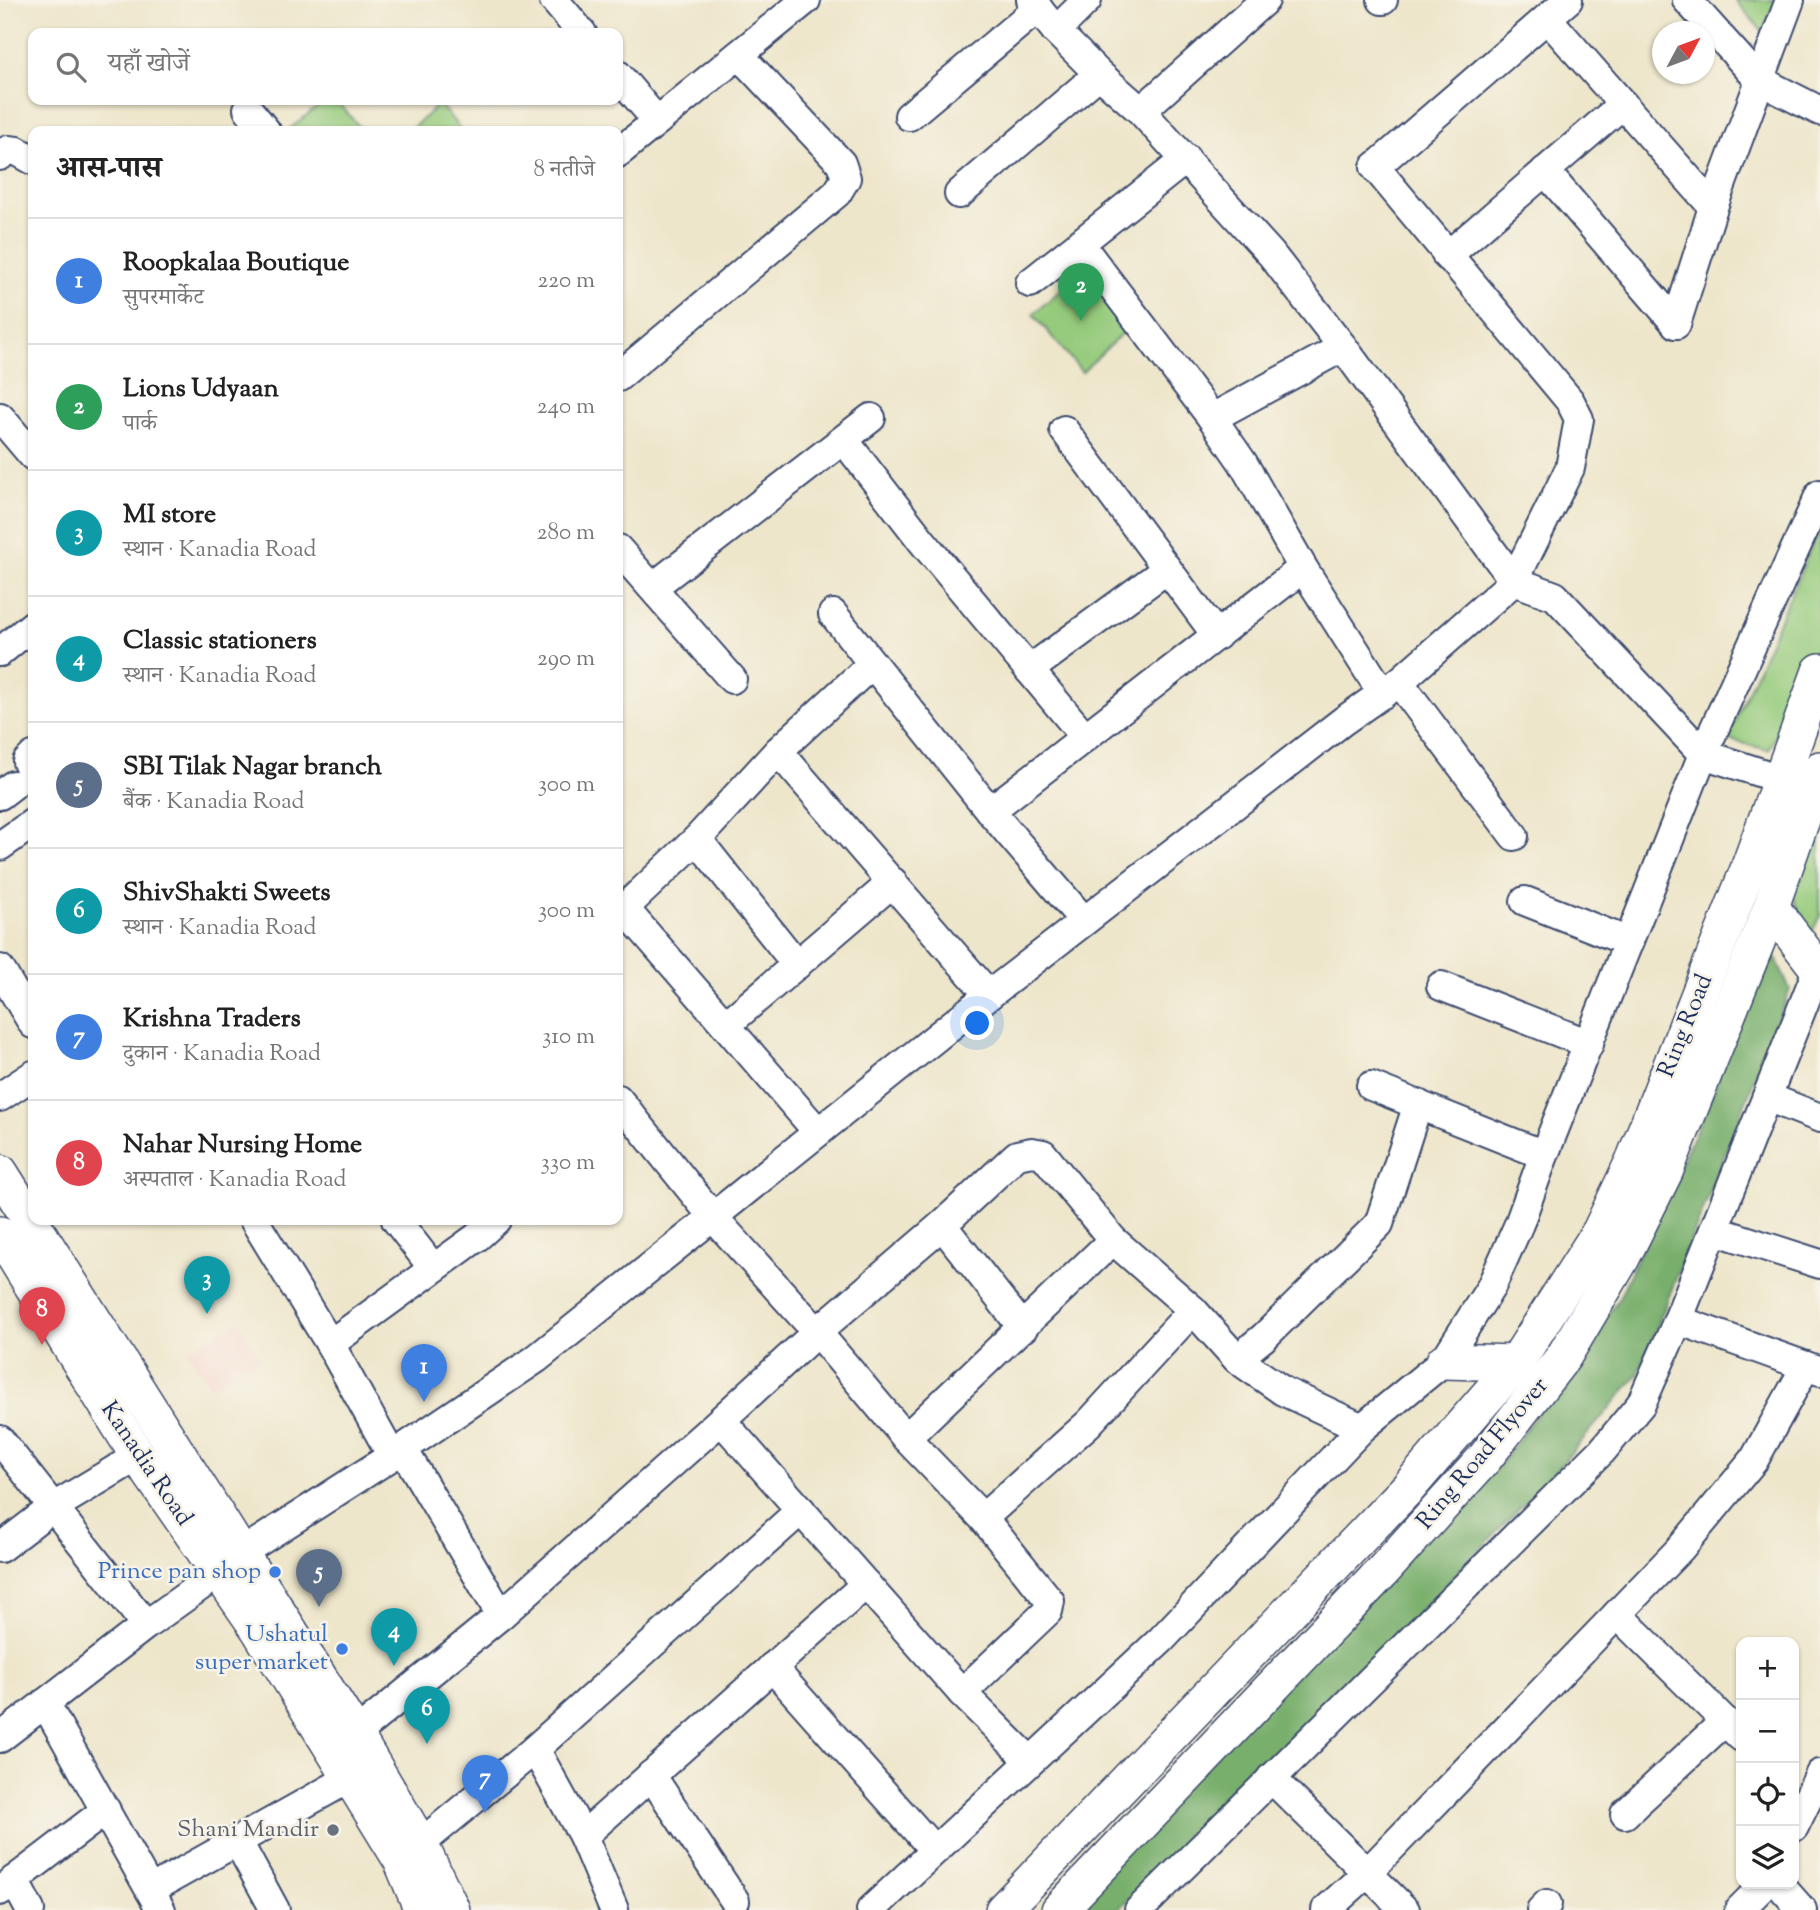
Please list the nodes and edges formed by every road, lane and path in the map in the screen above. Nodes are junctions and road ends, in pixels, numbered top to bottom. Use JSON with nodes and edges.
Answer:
{"nodes":[{"id":1,"x":554,"y":0,"type":"edge"},
{"id":2,"x":806,"y":0,"type":"edge"},
{"id":3,"x":1087,"y":0,"type":"edge"},
{"id":4,"x":1265,"y":0,"type":"edge"},
{"id":5,"x":1568,"y":0,"type":"edge"},
{"id":6,"x":1687,"y":0,"type":"edge"},
{"id":7,"x":1790,"y":0,"type":"edge"},
{"id":8,"x":1034,"y":4,"type":"edge"},
{"id":9,"x":1547,"y":18,"type":"junction"},
{"id":10,"x":578,"y":28,"type":"edge"},
{"id":11,"x":1056,"y":31,"type":"junction"},
{"id":12,"x":739,"y":55,"type":"junction"},
{"id":13,"x":1099,"y":74,"type":"junction"},
{"id":14,"x":1759,"y":80,"type":"junction"},
{"id":15,"x":623,"y":81,"type":"edge"},
{"id":16,"x":1623,"y":104,"type":"junction"},
{"id":17,"x":248,"y":109,"type":"dead end"},
{"id":18,"x":1141,"y":111,"type":"junction"},
{"id":19,"x":1820,"y":111,"type":"edge"},
{"id":20,"x":909,"y":116,"type":"dead end"},
{"id":21,"x":657,"y":121,"type":"junction"},
{"id":22,"x":263,"y":126,"type":"edge"},
{"id":23,"x":623,"y":149,"type":"edge"},
{"id":24,"x":0,"y":156,"type":"edge"},
{"id":25,"x":28,"y":157,"type":"edge"},
{"id":26,"x":1186,"y":159,"type":"junction"},
{"id":27,"x":1545,"y":171,"type":"junction"},
{"id":28,"x":959,"y":194,"type":"dead end"},
{"id":29,"x":1713,"y":207,"type":"junction"},
{"id":30,"x":1080,"y":244,"type":"junction"},
{"id":31,"x":1447,"y":256,"type":"junction"},
{"id":32,"x":1030,"y":283,"type":"dead end"},
{"id":33,"x":1343,"y":347,"type":"junction"},
{"id":34,"x":623,"y":373,"type":"edge"},
{"id":35,"x":0,"y":417,"type":"edge"},
{"id":36,"x":872,"y":418,"type":"dead end"},
{"id":37,"x":1212,"y":418,"type":"junction"},
{"id":38,"x":1064,"y":430,"type":"dead end"},
{"id":39,"x":844,"y":440,"type":"junction"},
{"id":40,"x":28,"y":450,"type":"edge"},
{"id":41,"x":1820,"y":494,"type":"edge"},
{"id":42,"x":623,"y":554,"type":"edge"},
{"id":43,"x":1303,"y":568,"type":"junction"},
{"id":44,"x":1167,"y":569,"type":"junction"},
{"id":45,"x":1514,"y":581,"type":"junction"},
{"id":46,"x":653,"y":587,"type":"junction"},
{"id":47,"x":832,"y":614,"type":"dead end"},
{"id":48,"x":28,"y":629,"type":"edge"},
{"id":49,"x":1217,"y":636,"type":"junction"},
{"id":50,"x":0,"y":652,"type":"edge"},
{"id":51,"x":872,"y":663,"type":"junction"},
{"id":52,"x":1029,"y":670,"type":"junction"},
{"id":53,"x":1820,"y":671,"type":"edge"},
{"id":54,"x":732,"y":678,"type":"dead end"},
{"id":55,"x":1391,"y":688,"type":"junction"},
{"id":56,"x":1085,"y":737,"type":"junction"},
{"id":57,"x":778,"y":751,"type":"junction"},
{"id":58,"x":1703,"y":754,"type":"junction"},
{"id":59,"x":28,"y":761,"type":"edge"},
{"id":60,"x":1820,"y":769,"type":"edge"},
{"id":61,"x":1780,"y":779,"type":"junction"},
{"id":62,"x":15,"y":784,"type":"edge"},
{"id":63,"x":990,"y":811,"type":"junction"},
{"id":64,"x":28,"y":826,"type":"edge"},
{"id":65,"x":1514,"y":836,"type":"dead end"},
{"id":66,"x":697,"y":839,"type":"junction"},
{"id":67,"x":0,"y":846,"type":"edge"},
{"id":68,"x":893,"y":882,"type":"junction"},
{"id":69,"x":1525,"y":901,"type":"dead end"},
{"id":70,"x":1771,"y":907,"type":"junction"},
{"id":71,"x":623,"y":909,"type":"edge"},
{"id":72,"x":623,"y":913,"type":"edge"},
{"id":73,"x":1084,"y":922,"type":"junction"},
{"id":74,"x":1629,"y":943,"type":"junction"},
{"id":75,"x":797,"y":965,"type":"junction"},
{"id":76,"x":1819,"y":966,"type":"edge"},
{"id":77,"x":0,"y":969,"type":"edge"},
{"id":78,"x":1441,"y":986,"type":"dead end"},
{"id":79,"x":989,"y":995,"type":"junction"},
{"id":80,"x":28,"y":1016,"type":"edge"},
{"id":81,"x":726,"y":1025,"type":"junction"},
{"id":82,"x":1589,"y":1044,"type":"junction"},
{"id":83,"x":28,"y":1078,"type":"edge"},
{"id":84,"x":1371,"y":1086,"type":"dead end"},
{"id":85,"x":0,"y":1097,"type":"edge"},
{"id":86,"x":1767,"y":1097,"type":"junction"},
{"id":87,"x":1418,"y":1104,"type":"junction"},
{"id":88,"x":623,"y":1110,"type":"edge"},
{"id":89,"x":1820,"y":1118,"type":"edge"},
{"id":90,"x":818,"y":1132,"type":"junction"},
{"id":91,"x":1544,"y":1155,"type":"junction"},
{"id":92,"x":3,"y":1181,"type":"edge"},
{"id":93,"x":713,"y":1217,"type":"junction"},
{"id":94,"x":28,"y":1223,"type":"edge"},
{"id":95,"x":29,"y":1225,"type":"edge"},
{"id":96,"x":259,"y":1225,"type":"edge"},
{"id":97,"x":400,"y":1225,"type":"edge"},
{"id":98,"x":490,"y":1225,"type":"edge"},
{"id":99,"x":942,"y":1225,"type":"junction"},
{"id":100,"x":1714,"y":1230,"type":"junction"},
{"id":101,"x":0,"y":1234,"type":"edge"},
{"id":102,"x":1113,"y":1240,"type":"junction"},
{"id":103,"x":1820,"y":1264,"type":"edge"},
{"id":104,"x":433,"y":1268,"type":"junction"},
{"id":105,"x":1194,"y":1310,"type":"junction"},
{"id":106,"x":1678,"y":1320,"type":"junction"},
{"id":107,"x":1023,"y":1328,"type":"junction"},
{"id":108,"x":817,"y":1332,"type":"junction"},
{"id":109,"x":330,"y":1344,"type":"junction"},
{"id":110,"x":1237,"y":1359,"type":"junction"},
{"id":111,"x":1444,"y":1361,"type":"junction"},
{"id":112,"x":1516,"y":1363,"type":"junction"},
{"id":113,"x":1813,"y":1368,"type":"edge"},
{"id":114,"x":721,"y":1420,"type":"junction"},
{"id":115,"x":1362,"y":1428,"type":"junction"},
{"id":116,"x":906,"y":1437,"type":"junction"},
{"id":117,"x":0,"y":1440,"type":"edge"},
{"id":118,"x":398,"y":1452,"type":"junction"},
{"id":119,"x":138,"y":1456,"type":"junction"},
{"id":120,"x":52,"y":1508,"type":"junction"},
{"id":121,"x":801,"y":1510,"type":"junction"},
{"id":122,"x":983,"y":1518,"type":"junction"},
{"id":123,"x":0,"y":1548,"type":"edge"},
{"id":124,"x":230,"y":1562,"type":"junction"},
{"id":125,"x":866,"y":1584,"type":"junction"},
{"id":126,"x":501,"y":1615,"type":"junction"},
{"id":127,"x":1617,"y":1615,"type":"junction"},
{"id":128,"x":146,"y":1625,"type":"junction"},
{"id":129,"x":772,"y":1667,"type":"junction"},
{"id":130,"x":962,"y":1693,"type":"junction"},
{"id":131,"x":45,"y":1703,"type":"junction"},
{"id":132,"x":1733,"y":1729,"type":"edge"},
{"id":133,"x":355,"y":1734,"type":"junction"},
{"id":134,"x":0,"y":1738,"type":"edge"},
{"id":135,"x":535,"y":1749,"type":"junction"},
{"id":136,"x":1030,"y":1761,"type":"junction"},
{"id":137,"x":1820,"y":1774,"type":"edge"},
{"id":138,"x":651,"y":1775,"type":"junction"},
{"id":139,"x":350,"y":1778,"type":"junction"},
{"id":140,"x":1271,"y":1778,"type":"junction"},
{"id":141,"x":1800,"y":1794,"type":"edge"},
{"id":142,"x":106,"y":1810,"type":"junction"},
{"id":143,"x":1625,"y":1814,"type":"dead end"},
{"id":144,"x":583,"y":1836,"type":"junction"},
{"id":145,"x":239,"y":1842,"type":"junction"},
{"id":146,"x":421,"y":1844,"type":"junction"},
{"id":147,"x":934,"y":1850,"type":"junction"},
{"id":148,"x":1367,"y":1872,"type":"junction"},
{"id":149,"x":7,"y":1885,"type":"edge"},
{"id":150,"x":1760,"y":1889,"type":"edge"},
{"id":151,"x":1773,"y":1889,"type":"edge"},
{"id":152,"x":1783,"y":1889,"type":"edge"},
{"id":153,"x":156,"y":1900,"type":"edge"},
{"id":154,"x":735,"y":1901,"type":"dead end"},
{"id":155,"x":30,"y":1910,"type":"edge"},
{"id":156,"x":275,"y":1910,"type":"edge"},
{"id":157,"x":422,"y":1910,"type":"edge"},
{"id":158,"x":452,"y":1910,"type":"edge"},
{"id":159,"x":614,"y":1910,"type":"edge"},
{"id":160,"x":871,"y":1910,"type":"edge"},
{"id":161,"x":1003,"y":1910,"type":"edge"},
{"id":162,"x":1059,"y":1910,"type":"edge"},
{"id":163,"x":1139,"y":1910,"type":"edge"},
{"id":164,"x":1326,"y":1910,"type":"edge"},
{"id":165,"x":1405,"y":1910,"type":"edge"},
{"id":166,"x":1739,"y":1910,"type":"edge"},
{"id":167,"x":1773,"y":1910,"type":"edge"},
{"id":168,"x":1802,"y":1910,"type":"edge"}],
"edges":[{"from":1,"to":10,"type":"street"},
{"from":2,"to":12,"type":"street"},
{"from":3,"to":11,"type":"street"},
{"from":4,"to":18,"type":"street"},
{"from":5,"to":9,"type":"street"},
{"from":6,"to":14,"type":"street"},
{"from":7,"to":14,"type":"street"},
{"from":8,"to":11,"type":"street"},
{"from":8,"to":20,"type":"street"},
{"from":9,"to":16,"type":"street"},
{"from":9,"to":31,"type":"street"},
{"from":11,"to":13,"type":"street"},
{"from":12,"to":21,"type":"street"},
{"from":12,"to":34,"type":"street"},
{"from":13,"to":18,"type":"street"},
{"from":13,"to":28,"type":"street"},
{"from":14,"to":19,"type":"street"},
{"from":14,"to":29,"type":"street"},
{"from":15,"to":21,"type":"street"},
{"from":16,"to":27,"type":"street"},
{"from":16,"to":29,"type":"street"},
{"from":17,"to":22,"type":"street"},
{"from":18,"to":26,"type":"street"},
{"from":21,"to":23,"type":"street"},
{"from":24,"to":25,"type":"street"},
{"from":26,"to":30,"type":"street"},
{"from":26,"to":33,"type":"street"},
{"from":27,"to":29,"type":"street"},
{"from":27,"to":31,"type":"street"},
{"from":30,"to":32,"type":"street"},
{"from":30,"to":37,"type":"street"},
{"from":31,"to":45,"type":"street"},
{"from":33,"to":37,"type":"street"},
{"from":33,"to":45,"type":"street"},
{"from":35,"to":40,"type":"street"},
{"from":36,"to":39,"type":"street"},
{"from":37,"to":43,"type":"street"},
{"from":38,"to":44,"type":"street"},
{"from":39,"to":46,"type":"street"},
{"from":39,"to":52,"type":"street"},
{"from":41,"to":58,"type":"street"},
{"from":42,"to":46,"type":"street"},
{"from":43,"to":49,"type":"street"},
{"from":43,"to":55,"type":"street"},
{"from":44,"to":49,"type":"street"},
{"from":44,"to":52,"type":"street"},
{"from":45,"to":55,"type":"street"},
{"from":45,"to":58,"type":"street"},
{"from":46,"to":54,"type":"street"},
{"from":47,"to":51,"type":"street"},
{"from":48,"to":50,"type":"street"},
{"from":49,"to":56,"type":"street"},
{"from":51,"to":57,"type":"street"},
{"from":51,"to":63,"type":"street"},
{"from":52,"to":56,"type":"street"},
{"from":53,"to":61,"type":"main road","name":"Ring Road"},
{"from":55,"to":65,"type":"street"},
{"from":55,"to":73,"type":"street"},
{"from":56,"to":63,"type":"street"},
{"from":57,"to":66,"type":"street"},
{"from":57,"to":68,"type":"street"},
{"from":58,"to":61,"type":"street"},
{"from":58,"to":74,"type":"street"},
{"from":59,"to":62,"type":"street"},
{"from":60,"to":70,"type":"main road"},
{"from":61,"to":112,"type":"main road","name":"Ring Road"},
{"from":63,"to":73,"type":"street"},
{"from":64,"to":67,"type":"street"},
{"from":66,"to":71,"type":"street"},
{"from":66,"to":75,"type":"street"},
{"from":68,"to":75,"type":"street"},
{"from":68,"to":79,"type":"street"},
{"from":69,"to":74,"type":"street"},
{"from":70,"to":76,"type":"main road"},
{"from":70,"to":162,"type":"main road","name":"Ring Road Flyover"},
{"from":72,"to":81,"type":"street"},
{"from":73,"to":79,"type":"street"},
{"from":74,"to":82,"type":"street"},
{"from":75,"to":81,"type":"street"},
{"from":76,"to":86,"type":"street"},
{"from":77,"to":80,"type":"street"},
{"from":78,"to":82,"type":"street"},
{"from":79,"to":90,"type":"street"},
{"from":81,"to":90,"type":"street"},
{"from":82,"to":91,"type":"street"},
{"from":83,"to":85,"type":"street"},
{"from":84,"to":87,"type":"street"},
{"from":86,"to":89,"type":"street"},
{"from":86,"to":100,"type":"street"},
{"from":87,"to":91,"type":"street"},
{"from":87,"to":110,"type":"street"},
{"from":88,"to":93,"type":"street"},
{"from":90,"to":93,"type":"street"},
{"from":91,"to":111,"type":"street"},
{"from":92,"to":94,"type":"main road"},
{"from":93,"to":108,"type":"street"},
{"from":93,"to":118,"type":"street"},
{"from":95,"to":124,"type":"main road"},
{"from":96,"to":109,"type":"street"},
{"from":97,"to":104,"type":"street"},
{"from":98,"to":104,"type":"street"},
{"from":99,"to":102,"type":"street"},
{"from":99,"to":107,"type":"street"},
{"from":99,"to":108,"type":"street"},
{"from":100,"to":103,"type":"street"},
{"from":100,"to":106,"type":"street"},
{"from":101,"to":119,"type":"main road","name":"Kanadia Road"},
{"from":102,"to":105,"type":"street"},
{"from":102,"to":107,"type":"street"},
{"from":104,"to":109,"type":"street"},
{"from":105,"to":110,"type":"street"},
{"from":105,"to":122,"type":"street"},
{"from":106,"to":113,"type":"street"},
{"from":106,"to":140,"type":"street"},
{"from":107,"to":116,"type":"street"},
{"from":108,"to":114,"type":"street"},
{"from":108,"to":116,"type":"street"},
{"from":109,"to":118,"type":"street"},
{"from":110,"to":115,"type":"street"},
{"from":111,"to":112,"type":"main road"},
{"from":111,"to":115,"type":"street"},
{"from":112,"to":161,"type":"main road","name":"Ring Road Flyover"},
{"from":113,"to":127,"type":"street"},
{"from":114,"to":121,"type":"street"},
{"from":114,"to":126,"type":"street"},
{"from":115,"to":136,"type":"street"},
{"from":116,"to":122,"type":"street"},
{"from":117,"to":120,"type":"street"},
{"from":118,"to":124,"type":"street"},
{"from":118,"to":126,"type":"street"},
{"from":119,"to":120,"type":"street"},
{"from":119,"to":124,"type":"main road","name":"Kanadia Road"},
{"from":120,"to":123,"type":"street"},
{"from":120,"to":128,"type":"street"},
{"from":121,"to":125,"type":"street"},
{"from":121,"to":135,"type":"street"},
{"from":122,"to":130,"type":"street"},
{"from":124,"to":128,"type":"street"},
{"from":124,"to":133,"type":"main road"},
{"from":124,"to":139,"type":"main road","name":"Kanadia Road"},
{"from":125,"to":129,"type":"street"},
{"from":125,"to":130,"type":"street"},
{"from":126,"to":133,"type":"street"},
{"from":127,"to":132,"type":"street"},
{"from":127,"to":148,"type":"street"},
{"from":128,"to":131,"type":"street"},
{"from":129,"to":138,"type":"street"},
{"from":129,"to":147,"type":"street"},
{"from":130,"to":136,"type":"street"},
{"from":131,"to":134,"type":"street"},
{"from":131,"to":142,"type":"street"},
{"from":132,"to":143,"type":"street"},
{"from":133,"to":146,"type":"main road"},
{"from":135,"to":144,"type":"street"},
{"from":135,"to":146,"type":"street"},
{"from":136,"to":147,"type":"street"},
{"from":137,"to":141,"type":"street"},
{"from":138,"to":144,"type":"street"},
{"from":138,"to":154,"type":"street"},
{"from":139,"to":145,"type":"street"},
{"from":139,"to":157,"type":"main road","name":"Kanadia Road"},
{"from":140,"to":148,"type":"street"},
{"from":140,"to":163,"type":"street"},
{"from":142,"to":149,"type":"street"},
{"from":142,"to":153,"type":"street"},
{"from":144,"to":159,"type":"street"},
{"from":145,"to":153,"type":"street"},
{"from":145,"to":156,"type":"street"},
{"from":146,"to":158,"type":"main road"},
{"from":147,"to":160,"type":"street"},
{"from":148,"to":164,"type":"street"},
{"from":148,"to":165,"type":"street"},
{"from":149,"to":155,"type":"street"},
{"from":150,"to":166,"type":"street"},
{"from":151,"to":167,"type":"street"},
{"from":152,"to":168,"type":"street"}]}
